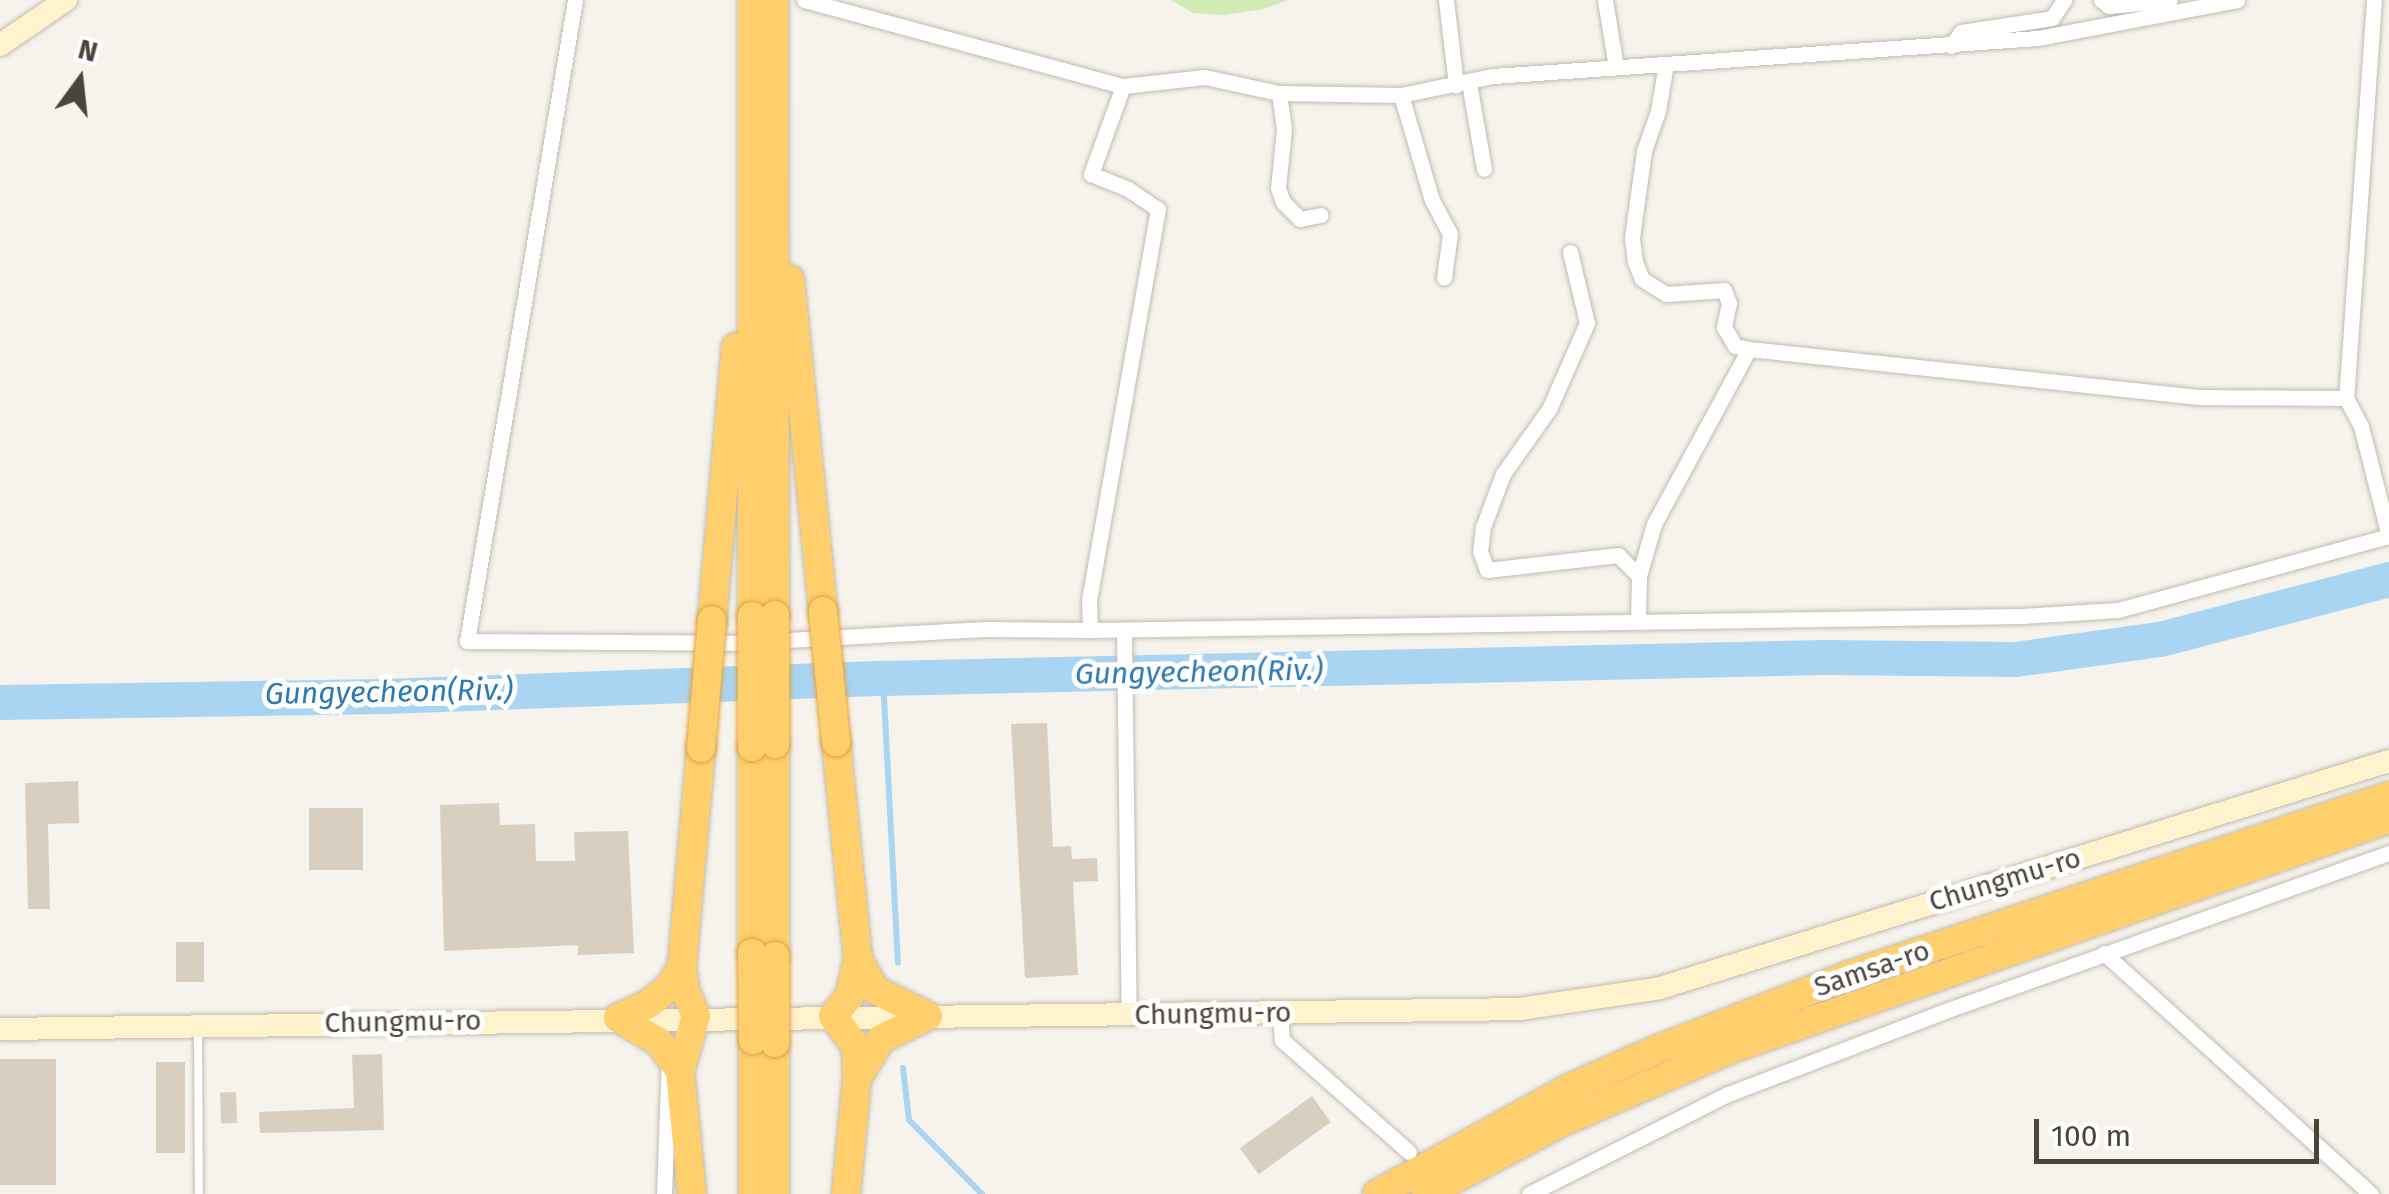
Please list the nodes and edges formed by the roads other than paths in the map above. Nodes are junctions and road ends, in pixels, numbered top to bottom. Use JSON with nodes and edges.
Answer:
{"nodes":[{"id":1,"x":66,"y":0,"type":"edge"},
{"id":2,"x":575,"y":0,"type":"edge"},
{"id":3,"x":752,"y":0,"type":"edge"},
{"id":4,"x":774,"y":0,"type":"edge"},
{"id":5,"x":804,"y":0,"type":"edge"},
{"id":6,"x":1446,"y":0,"type":"edge"},
{"id":7,"x":1605,"y":0,"type":"edge"},
{"id":8,"x":2064,"y":0,"type":"edge"},
{"id":9,"x":2101,"y":0,"type":"edge"},
{"id":10,"x":2170,"y":0,"type":"edge"},
{"id":11,"x":2374,"y":0,"type":"edge"},
{"id":12,"x":2226,"y":1,"type":"edge"},
{"id":13,"x":0,"y":45,"type":"edge"},
{"id":14,"x":1951,"y":46,"type":"junction"},
{"id":15,"x":1666,"y":64,"type":"junction"},
{"id":16,"x":1616,"y":67,"type":"junction"},
{"id":17,"x":1462,"y":84,"type":"junction"},
{"id":18,"x":1123,"y":86,"type":"junction"},
{"id":19,"x":1280,"y":93,"type":"junction"},
{"id":20,"x":1401,"y":95,"type":"junction"},
{"id":21,"x":774,"y":121,"type":"junction"},
{"id":22,"x":752,"y":166,"type":"junction"},
{"id":23,"x":1484,"y":169,"type":"dead end"},
{"id":24,"x":1321,"y":215,"type":"dead end"},
{"id":25,"x":1570,"y":252,"type":"dead end"},
{"id":26,"x":1444,"y":278,"type":"dead end"},
{"id":27,"x":1749,"y":349,"type":"junction"},
{"id":28,"x":2346,"y":398,"type":"junction"},
{"id":29,"x":2389,"y":536,"type":"edge"},
{"id":30,"x":1639,"y":576,"type":"junction"},
{"id":31,"x":764,"y":615,"type":"junction"},
{"id":32,"x":1638,"y":620,"type":"junction"},
{"id":33,"x":1090,"y":630,"type":"junction"},
{"id":34,"x":1124,"y":631,"type":"junction"},
{"id":35,"x":2389,"y":761,"type":"edge"},
{"id":36,"x":2389,"y":796,"type":"edge"},
{"id":37,"x":2389,"y":819,"type":"edge"},
{"id":38,"x":2389,"y":853,"type":"edge"},
{"id":39,"x":2104,"y":953,"type":"junction"},
{"id":40,"x":858,"y":959,"type":"junction"},
{"id":41,"x":682,"y":966,"type":"junction"},
{"id":42,"x":1280,"y":1013,"type":"junction"},
{"id":43,"x":1129,"y":1015,"type":"junction"},
{"id":44,"x":696,"y":1016,"type":"junction"},
{"id":45,"x":833,"y":1016,"type":"junction"},
{"id":46,"x":928,"y":1016,"type":"junction"},
{"id":47,"x":618,"y":1018,"type":"junction"},
{"id":48,"x":198,"y":1025,"type":"junction"},
{"id":49,"x":0,"y":1029,"type":"edge"},
{"id":50,"x":764,"y":1042,"type":"junction"},
{"id":51,"x":675,"y":1064,"type":"junction"},
{"id":52,"x":858,"y":1078,"type":"junction"},
{"id":53,"x":1409,"y":1152,"type":"dead end"},
{"id":54,"x":199,"y":1194,"type":"edge"},
{"id":55,"x":664,"y":1194,"type":"edge"},
{"id":56,"x":692,"y":1194,"type":"edge"},
{"id":57,"x":753,"y":1194,"type":"edge"},
{"id":58,"x":775,"y":1194,"type":"edge"},
{"id":59,"x":846,"y":1194,"type":"edge"},
{"id":60,"x":1376,"y":1194,"type":"edge"},
{"id":61,"x":1426,"y":1194,"type":"edge"},
{"id":62,"x":1529,"y":1194,"type":"edge"},
{"id":63,"x":2371,"y":1194,"type":"edge"}],
"edges":[{"from":1,"to":13,"type":"street"},
{"from":2,"to":33,"type":"street"},
{"from":3,"to":22,"type":"highway"},
{"from":4,"to":21,"type":"highway"},
{"from":5,"to":18,"type":"street"},
{"from":6,"to":17,"type":"street"},
{"from":7,"to":16,"type":"street"},
{"from":8,"to":14,"type":"street"},
{"from":9,"to":10,"type":"street"},
{"from":11,"to":28,"type":"street"},
{"from":12,"to":14,"type":"street"},
{"from":14,"to":15,"type":"street"},
{"from":15,"to":16,"type":"street"},
{"from":15,"to":27,"type":"street"},
{"from":16,"to":17,"type":"street"},
{"from":17,"to":20,"type":"street"},
{"from":17,"to":23,"type":"street"},
{"from":18,"to":19,"type":"street"},
{"from":18,"to":33,"type":"street"},
{"from":19,"to":20,"type":"street"},
{"from":19,"to":24,"type":"street"},
{"from":20,"to":26,"type":"street"},
{"from":21,"to":31,"type":"highway"},
{"from":21,"to":40,"type":"highway","bridge":true},
{"from":22,"to":31,"type":"highway"},
{"from":22,"to":41,"type":"highway","bridge":true},
{"from":25,"to":30,"type":"street"},
{"from":27,"to":28,"type":"street"},
{"from":27,"to":30,"type":"street"},
{"from":28,"to":29,"type":"street"},
{"from":29,"to":32,"type":"street"},
{"from":30,"to":32,"type":"street"},
{"from":31,"to":50,"type":"highway","bridge":true},
{"from":32,"to":34,"type":"street"},
{"from":33,"to":34,"type":"street"},
{"from":34,"to":43,"type":"street"},
{"from":35,"to":42,"type":"street","name":"Chungmu-ro"},
{"from":36,"to":60,"type":"highway","name":"Samsa-ro"},
{"from":37,"to":61,"type":"highway","name":"Samsa-ro"},
{"from":38,"to":39,"type":"street"},
{"from":39,"to":62,"type":"street"},
{"from":39,"to":63,"type":"street"},
{"from":40,"to":45,"type":"highway"},
{"from":40,"to":46,"type":"highway"},
{"from":41,"to":44,"type":"highway"},
{"from":41,"to":47,"type":"highway"},
{"from":42,"to":43,"type":"street","name":"Chungmu-ro"},
{"from":42,"to":53,"type":"street"},
{"from":43,"to":46,"type":"street","name":"Chungmu-ro"},
{"from":44,"to":45,"type":"street","name":"Chungmu-ro"},
{"from":44,"to":47,"type":"street","name":"Chungmu-ro"},
{"from":44,"to":51,"type":"highway"},
{"from":45,"to":46,"type":"street","name":"Chungmu-ro"},
{"from":45,"to":52,"type":"highway"},
{"from":46,"to":52,"type":"highway"},
{"from":47,"to":48,"type":"street","name":"Chungmu-ro"},
{"from":47,"to":51,"type":"highway"},
{"from":48,"to":49,"type":"street","name":"Chungmu-ro"},
{"from":48,"to":54,"type":"lane"},
{"from":50,"to":57,"type":"highway"},
{"from":50,"to":58,"type":"highway"},
{"from":51,"to":55,"type":"street"},
{"from":51,"to":56,"type":"highway"},
{"from":52,"to":59,"type":"highway"}]}
